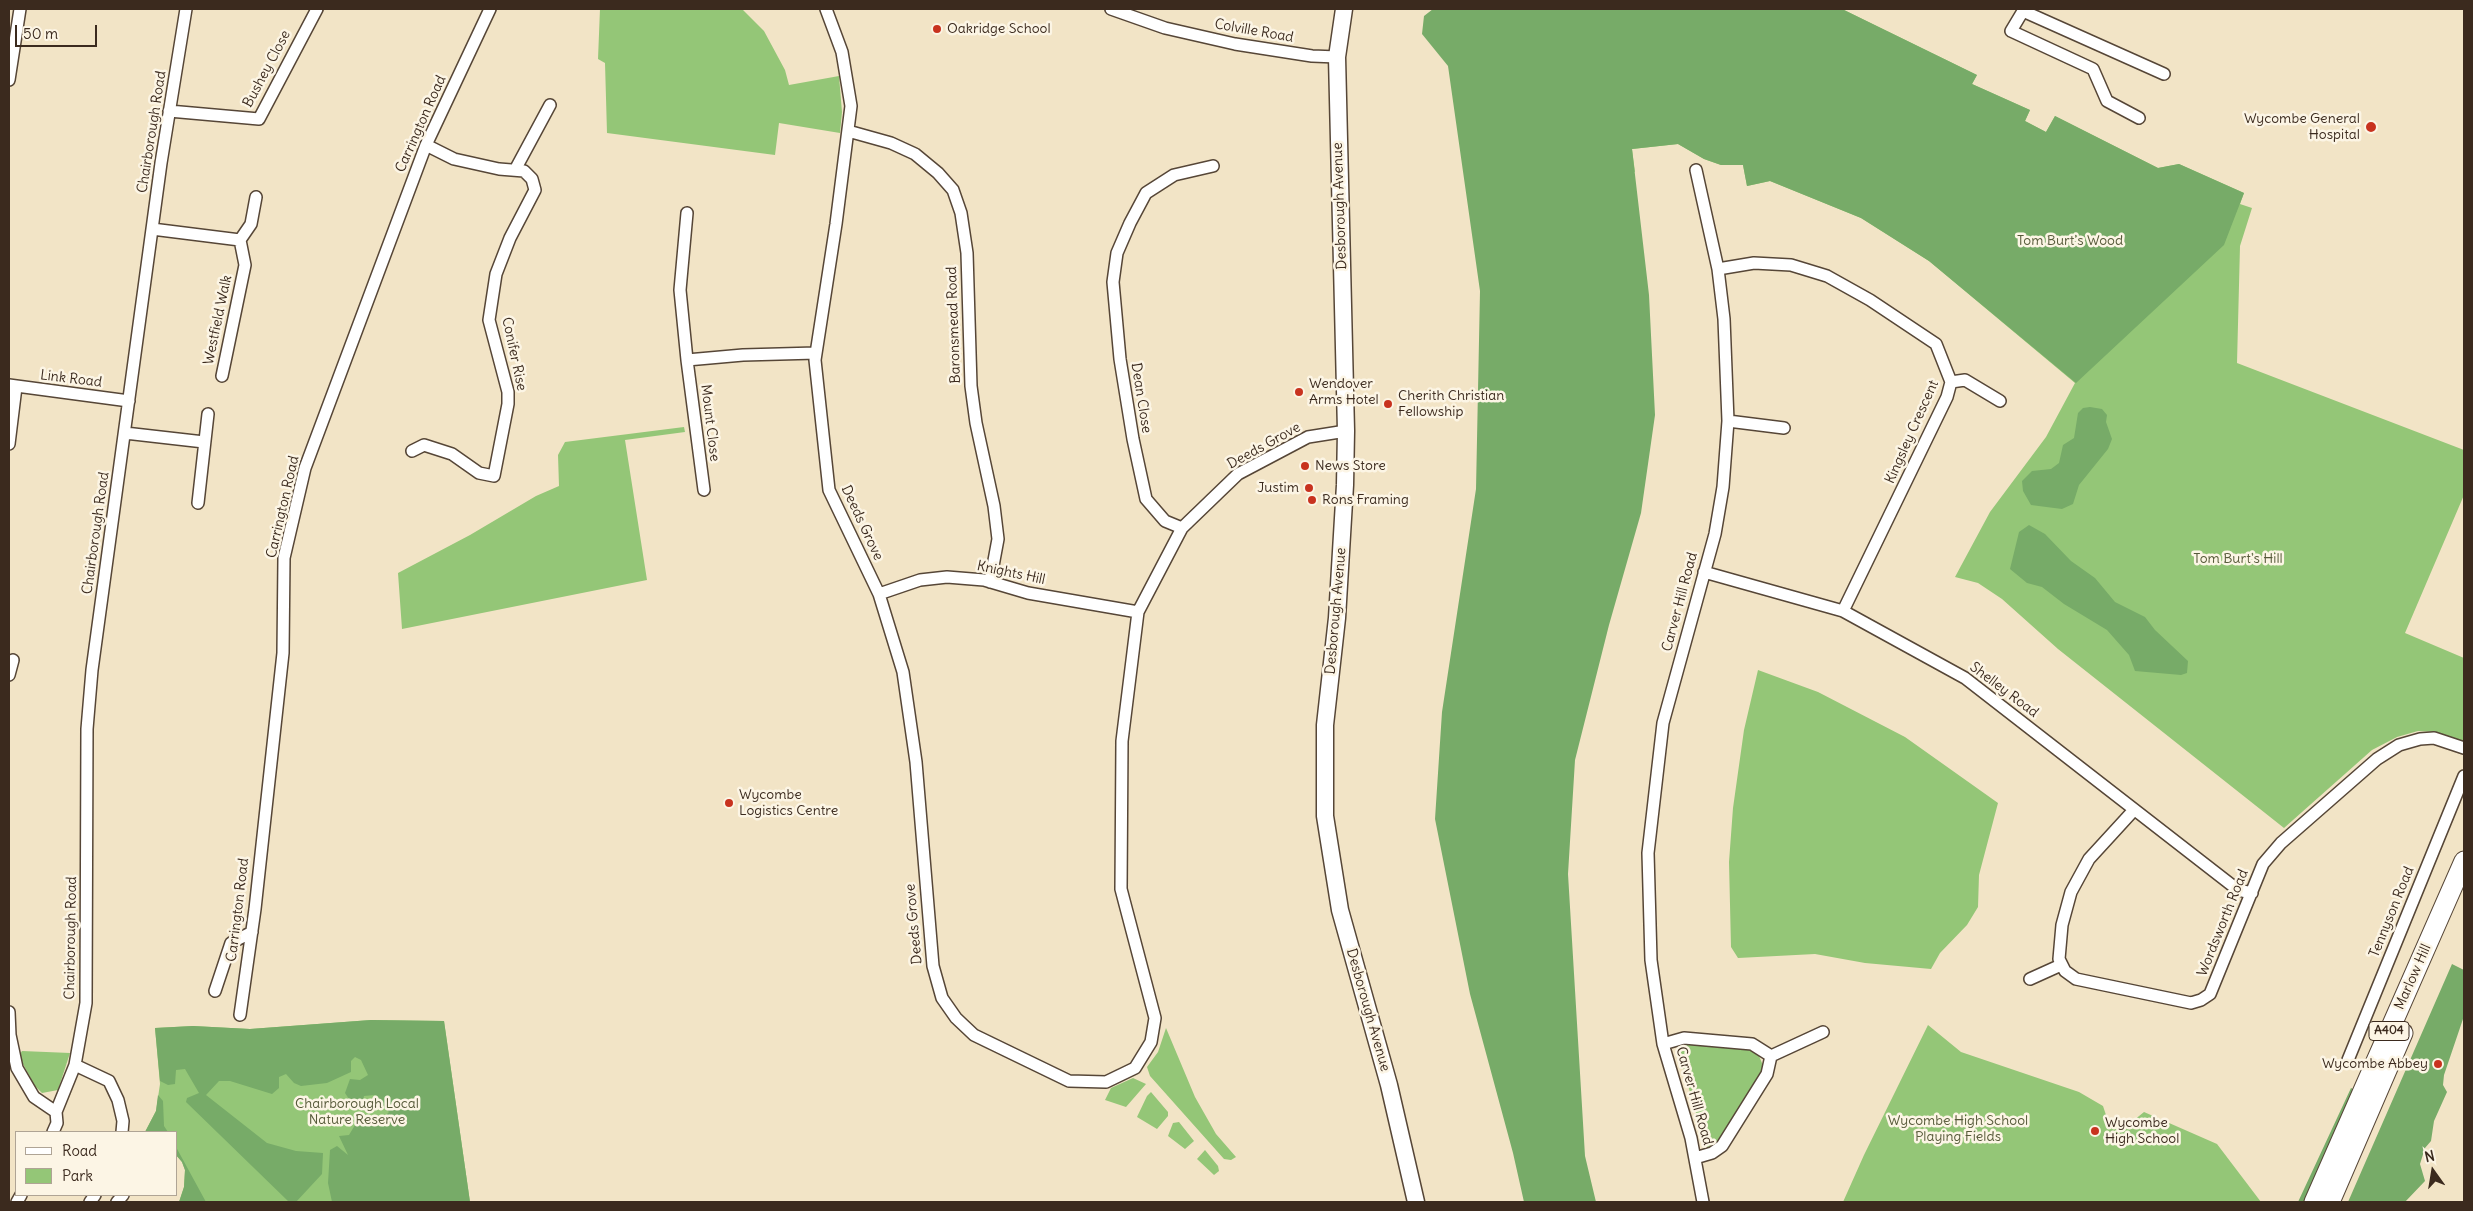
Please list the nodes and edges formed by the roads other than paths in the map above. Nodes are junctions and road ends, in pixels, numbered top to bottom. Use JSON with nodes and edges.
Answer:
{"nodes":[{"id":1,"x":20,"y":9,"type":"edge"},
{"id":2,"x":186,"y":9,"type":"edge"},
{"id":3,"x":317,"y":9,"type":"edge"},
{"id":4,"x":490,"y":9,"type":"edge"},
{"id":5,"x":826,"y":9,"type":"edge"},
{"id":6,"x":1111,"y":9,"type":"edge"},
{"id":7,"x":1344,"y":9,"type":"edge"},
{"id":8,"x":2023,"y":10,"type":"edge"},
{"id":9,"x":1337,"y":57,"type":"junction"},
{"id":10,"x":2164,"y":74,"type":"dead end"},
{"id":11,"x":9,"y":80,"type":"edge"},
{"id":12,"x":550,"y":105,"type":"dead end"},
{"id":13,"x":170,"y":111,"type":"junction"},
{"id":14,"x":2139,"y":118,"type":"dead end"},
{"id":15,"x":848,"y":131,"type":"junction"},
{"id":16,"x":426,"y":146,"type":"junction"},
{"id":17,"x":1213,"y":166,"type":"dead end"},
{"id":18,"x":515,"y":170,"type":"junction"},
{"id":19,"x":1696,"y":170,"type":"dead end"},
{"id":20,"x":256,"y":198,"type":"dead end"},
{"id":21,"x":687,"y":214,"type":"dead end"},
{"id":22,"x":152,"y":229,"type":"junction"},
{"id":23,"x":240,"y":240,"type":"junction"},
{"id":24,"x":1718,"y":269,"type":"junction"},
{"id":25,"x":816,"y":353,"type":"junction"},
{"id":26,"x":687,"y":360,"type":"junction"},
{"id":27,"x":222,"y":376,"type":"dead end"},
{"id":28,"x":1952,"y":382,"type":"junction"},
{"id":29,"x":12,"y":386,"type":"edge"},
{"id":30,"x":129,"y":401,"type":"junction"},
{"id":31,"x":2000,"y":401,"type":"dead end"},
{"id":32,"x":208,"y":414,"type":"dead end"},
{"id":33,"x":1728,"y":420,"type":"junction"},
{"id":34,"x":1784,"y":428,"type":"dead end"},
{"id":35,"x":1346,"y":431,"type":"junction"},
{"id":36,"x":125,"y":433,"type":"junction"},
{"id":37,"x":204,"y":442,"type":"junction"},
{"id":38,"x":9,"y":444,"type":"edge"},
{"id":39,"x":412,"y":451,"type":"dead end"},
{"id":40,"x":704,"y":490,"type":"dead end"},
{"id":41,"x":198,"y":503,"type":"dead end"},
{"id":42,"x":1182,"y":528,"type":"junction"},
{"id":43,"x":1704,"y":572,"type":"junction"},
{"id":44,"x":990,"y":582,"type":"junction"},
{"id":45,"x":879,"y":594,"type":"junction"},
{"id":46,"x":1843,"y":611,"type":"junction"},
{"id":47,"x":1138,"y":612,"type":"junction"},
{"id":48,"x":13,"y":660,"type":"dead end"},
{"id":49,"x":9,"y":675,"type":"edge"},
{"id":50,"x":2464,"y":748,"type":"edge"},
{"id":51,"x":2464,"y":776,"type":"edge"},
{"id":52,"x":2133,"y":811,"type":"junction"},
{"id":53,"x":2464,"y":861,"type":"edge"},
{"id":54,"x":2464,"y":889,"type":"edge"},
{"id":55,"x":2252,"y":893,"type":"junction"},
{"id":56,"x":252,"y":932,"type":"junction"},
{"id":57,"x":2061,"y":965,"type":"junction"},
{"id":58,"x":2030,"y":979,"type":"dead end"},
{"id":59,"x":215,"y":991,"type":"dead end"},
{"id":60,"x":9,"y":1012,"type":"edge"},
{"id":61,"x":240,"y":1015,"type":"dead end"},
{"id":62,"x":1823,"y":1032,"type":"dead end"},
{"id":63,"x":1663,"y":1044,"type":"junction"},
{"id":64,"x":1770,"y":1056,"type":"junction"},
{"id":65,"x":2348,"y":1060,"type":"dead end"},
{"id":66,"x":75,"y":1065,"type":"junction"},
{"id":67,"x":56,"y":1112,"type":"junction"},
{"id":68,"x":53,"y":1131,"type":"edge"},
{"id":69,"x":122,"y":1131,"type":"edge"},
{"id":70,"x":1695,"y":1158,"type":"junction"},
{"id":71,"x":1416,"y":1202,"type":"edge"},
{"id":72,"x":1703,"y":1202,"type":"edge"},
{"id":73,"x":2314,"y":1202,"type":"edge"},
{"id":74,"x":2330,"y":1202,"type":"edge"}],
"edges":[{"from":1,"to":11,"type":"street"},
{"from":2,"to":13,"type":"street","name":"Chairborough Road"},
{"from":3,"to":13,"type":"street","name":"Bushey Close"},
{"from":4,"to":16,"type":"street","name":"Carrington Road"},
{"from":5,"to":15,"type":"street","name":"Deeds Grove"},
{"from":6,"to":9,"type":"street","name":"Colville Road"},
{"from":7,"to":9,"type":"street","name":"Desborough Avenue"},
{"from":8,"to":10,"type":"street"},
{"from":8,"to":14,"type":"street"},
{"from":9,"to":35,"type":"street","name":"Desborough Avenue"},
{"from":12,"to":18,"type":"street"},
{"from":13,"to":22,"type":"street","name":"Chairborough Road"},
{"from":15,"to":25,"type":"street","name":"Deeds Grove"},
{"from":15,"to":44,"type":"street","name":"Baronsmead Road"},
{"from":16,"to":18,"type":"street","name":"Conifer Rise"},
{"from":16,"to":56,"type":"street","name":"Carrington Road"},
{"from":17,"to":42,"type":"street","name":"Dean Close"},
{"from":18,"to":39,"type":"street","name":"Conifer Rise"},
{"from":19,"to":24,"type":"street","name":"Carver Hill Road"},
{"from":20,"to":23,"type":"street"},
{"from":21,"to":26,"type":"street","name":"Mount Close"},
{"from":22,"to":23,"type":"street"},
{"from":22,"to":30,"type":"street","name":"Chairborough Road"},
{"from":23,"to":27,"type":"street","name":"Westfield Walk"},
{"from":24,"to":28,"type":"street","name":"Kingsley Crescent"},
{"from":24,"to":33,"type":"street","name":"Carver Hill Road"},
{"from":25,"to":26,"type":"street"},
{"from":25,"to":45,"type":"street","name":"Deeds Grove"},
{"from":26,"to":40,"type":"street","name":"Mount Close"},
{"from":28,"to":31,"type":"street"},
{"from":28,"to":46,"type":"street","name":"Kingsley Crescent"},
{"from":29,"to":30,"type":"street","name":"Link Road"},
{"from":29,"to":38,"type":"street"},
{"from":30,"to":36,"type":"street","name":"Chairborough Road"},
{"from":32,"to":37,"type":"street"},
{"from":33,"to":34,"type":"street"},
{"from":33,"to":43,"type":"street","name":"Carver Hill Road"},
{"from":35,"to":42,"type":"street","name":"Deeds Grove"},
{"from":35,"to":71,"type":"street","name":"Desborough Avenue"},
{"from":36,"to":37,"type":"street"},
{"from":36,"to":66,"type":"street","name":"Chairborough Road"},
{"from":37,"to":41,"type":"street"},
{"from":42,"to":47,"type":"street","name":"Deeds Grove"},
{"from":43,"to":46,"type":"street","name":"Shelley Road"},
{"from":43,"to":63,"type":"street","name":"Carver Hill Road"},
{"from":44,"to":45,"type":"street","name":"Knights Hill"},
{"from":44,"to":47,"type":"street","name":"Knights Hill"},
{"from":45,"to":47,"type":"street","name":"Deeds Grove"},
{"from":46,"to":52,"type":"street","name":"Shelley Road"},
{"from":48,"to":49,"type":"street"},
{"from":50,"to":55,"type":"street","name":"Wordsworth Road"},
{"from":51,"to":65,"type":"street","name":"Tennyson Road"},
{"from":52,"to":55,"type":"street","name":"Shelley Road"},
{"from":52,"to":57,"type":"street"},
{"from":53,"to":73,"type":"main road","name":"Marlow Hill","number":"A404"},
{"from":54,"to":74,"type":"main road","name":"Marlow Hill","number":"A404"},
{"from":55,"to":57,"type":"street","name":"Wordsworth Road"},
{"from":56,"to":59,"type":"street"},
{"from":56,"to":61,"type":"street","name":"Carrington Road"},
{"from":57,"to":58,"type":"street"},
{"from":60,"to":67,"type":"street"},
{"from":62,"to":64,"type":"street"},
{"from":63,"to":64,"type":"street","name":"Carver Hill Road"},
{"from":63,"to":70,"type":"street","name":"Carver Hill Road"},
{"from":64,"to":70,"type":"street","name":"Carver Hill Road"},
{"from":66,"to":67,"type":"street","name":"Chairborough Road"},
{"from":66,"to":69,"type":"street"},
{"from":67,"to":68,"type":"street","name":"Chairborough Road"},
{"from":70,"to":72,"type":"street","name":"Carver Hill Road"}]}
